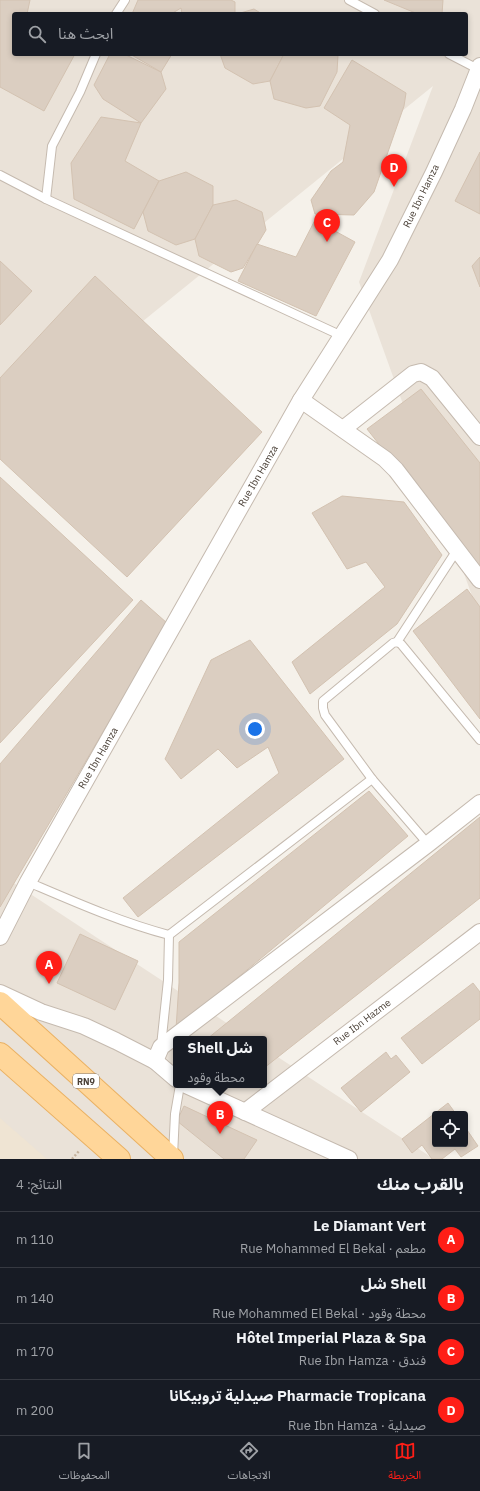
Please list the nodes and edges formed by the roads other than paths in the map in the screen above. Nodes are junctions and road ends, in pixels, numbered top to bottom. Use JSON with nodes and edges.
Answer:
{"nodes":[{"id":1,"x":124,"y":0,"type":"edge"},
{"id":2,"x":349,"y":0,"type":"edge"},
{"id":3,"x":117,"y":12,"type":"edge"},
{"id":4,"x":371,"y":12,"type":"edge"},
{"id":5,"x":95,"y":56,"type":"edge"},
{"id":6,"x":453,"y":56,"type":"edge"},
{"id":7,"x":479,"y":68,"type":"edge"},
{"id":8,"x":0,"y":175,"type":"edge"},
{"id":9,"x":46,"y":199,"type":"junction"},
{"id":10,"x":342,"y":336,"type":"junction"},
{"id":11,"x":301,"y":400,"type":"junction"},
{"id":12,"x":344,"y":429,"type":"junction"},
{"id":13,"x":480,"y":437,"type":"edge"},
{"id":14,"x":457,"y":550,"type":"junction"},
{"id":15,"x":480,"y":580,"type":"edge"},
{"id":16,"x":397,"y":642,"type":"junction"},
{"id":17,"x":480,"y":740,"type":"edge"},
{"id":18,"x":372,"y":779,"type":"junction"},
{"id":19,"x":480,"y":803,"type":"edge"},
{"id":20,"x":428,"y":844,"type":"junction"},
{"id":21,"x":28,"y":882,"type":"junction"},
{"id":22,"x":480,"y":932,"type":"edge"},
{"id":23,"x":169,"y":936,"type":"junction"},
{"id":24,"x":0,"y":937,"type":"edge"},
{"id":25,"x":0,"y":993,"type":"edge"},
{"id":26,"x":0,"y":1003,"type":"edge"},
{"id":27,"x":181,"y":1036,"type":"edge"},
{"id":28,"x":173,"y":1042,"type":"edge"},
{"id":29,"x":0,"y":1054,"type":"edge"},
{"id":30,"x":158,"y":1054,"type":"junction"},
{"id":31,"x":173,"y":1075,"type":"edge"},
{"id":32,"x":179,"y":1088,"type":"edge"},
{"id":33,"x":193,"y":1088,"type":"edge"},
{"id":34,"x":245,"y":1112,"type":"junction"},
{"id":35,"x":119,"y":1159,"type":"edge"},
{"id":36,"x":173,"y":1159,"type":"edge"},
{"id":37,"x":349,"y":1159,"type":"edge"}],
"edges":[{"from":1,"to":3,"type":"lane"},
{"from":2,"to":4,"type":"lane"},
{"from":5,"to":9,"type":"lane"},
{"from":6,"to":7,"type":"lane"},
{"from":7,"to":10,"type":"street","name":"Rue Ibn Hamza"},
{"from":8,"to":9,"type":"lane"},
{"from":9,"to":10,"type":"lane"},
{"from":10,"to":11,"type":"street","name":"Rue Ibn Hamza"},
{"from":11,"to":12,"type":"street"},
{"from":11,"to":21,"type":"street","name":"Rue Ibn Hamza"},
{"from":12,"to":13,"type":"street"},
{"from":12,"to":14,"type":"street"},
{"from":14,"to":15,"type":"street"},
{"from":14,"to":16,"type":"lane"},
{"from":16,"to":17,"type":"lane"},
{"from":16,"to":18,"type":"lane"},
{"from":18,"to":20,"type":"lane"},
{"from":18,"to":23,"type":"lane"},
{"from":19,"to":20,"type":"street"},
{"from":20,"to":27,"type":"street"},
{"from":21,"to":23,"type":"lane"},
{"from":21,"to":24,"type":"street","name":"Rue Ibn Hamza"},
{"from":22,"to":34,"type":"street","name":"Rue Ibn Hazme"},
{"from":23,"to":30,"type":"lane"},
{"from":25,"to":30,"type":"street"},
{"from":26,"to":36,"type":"main road","number":"RN9"},
{"from":28,"to":30,"type":"street"},
{"from":29,"to":35,"type":"main road"},
{"from":30,"to":31,"type":"street"},
{"from":32,"to":36,"type":"lane"},
{"from":33,"to":34,"type":"street"},
{"from":34,"to":37,"type":"street"}]}
